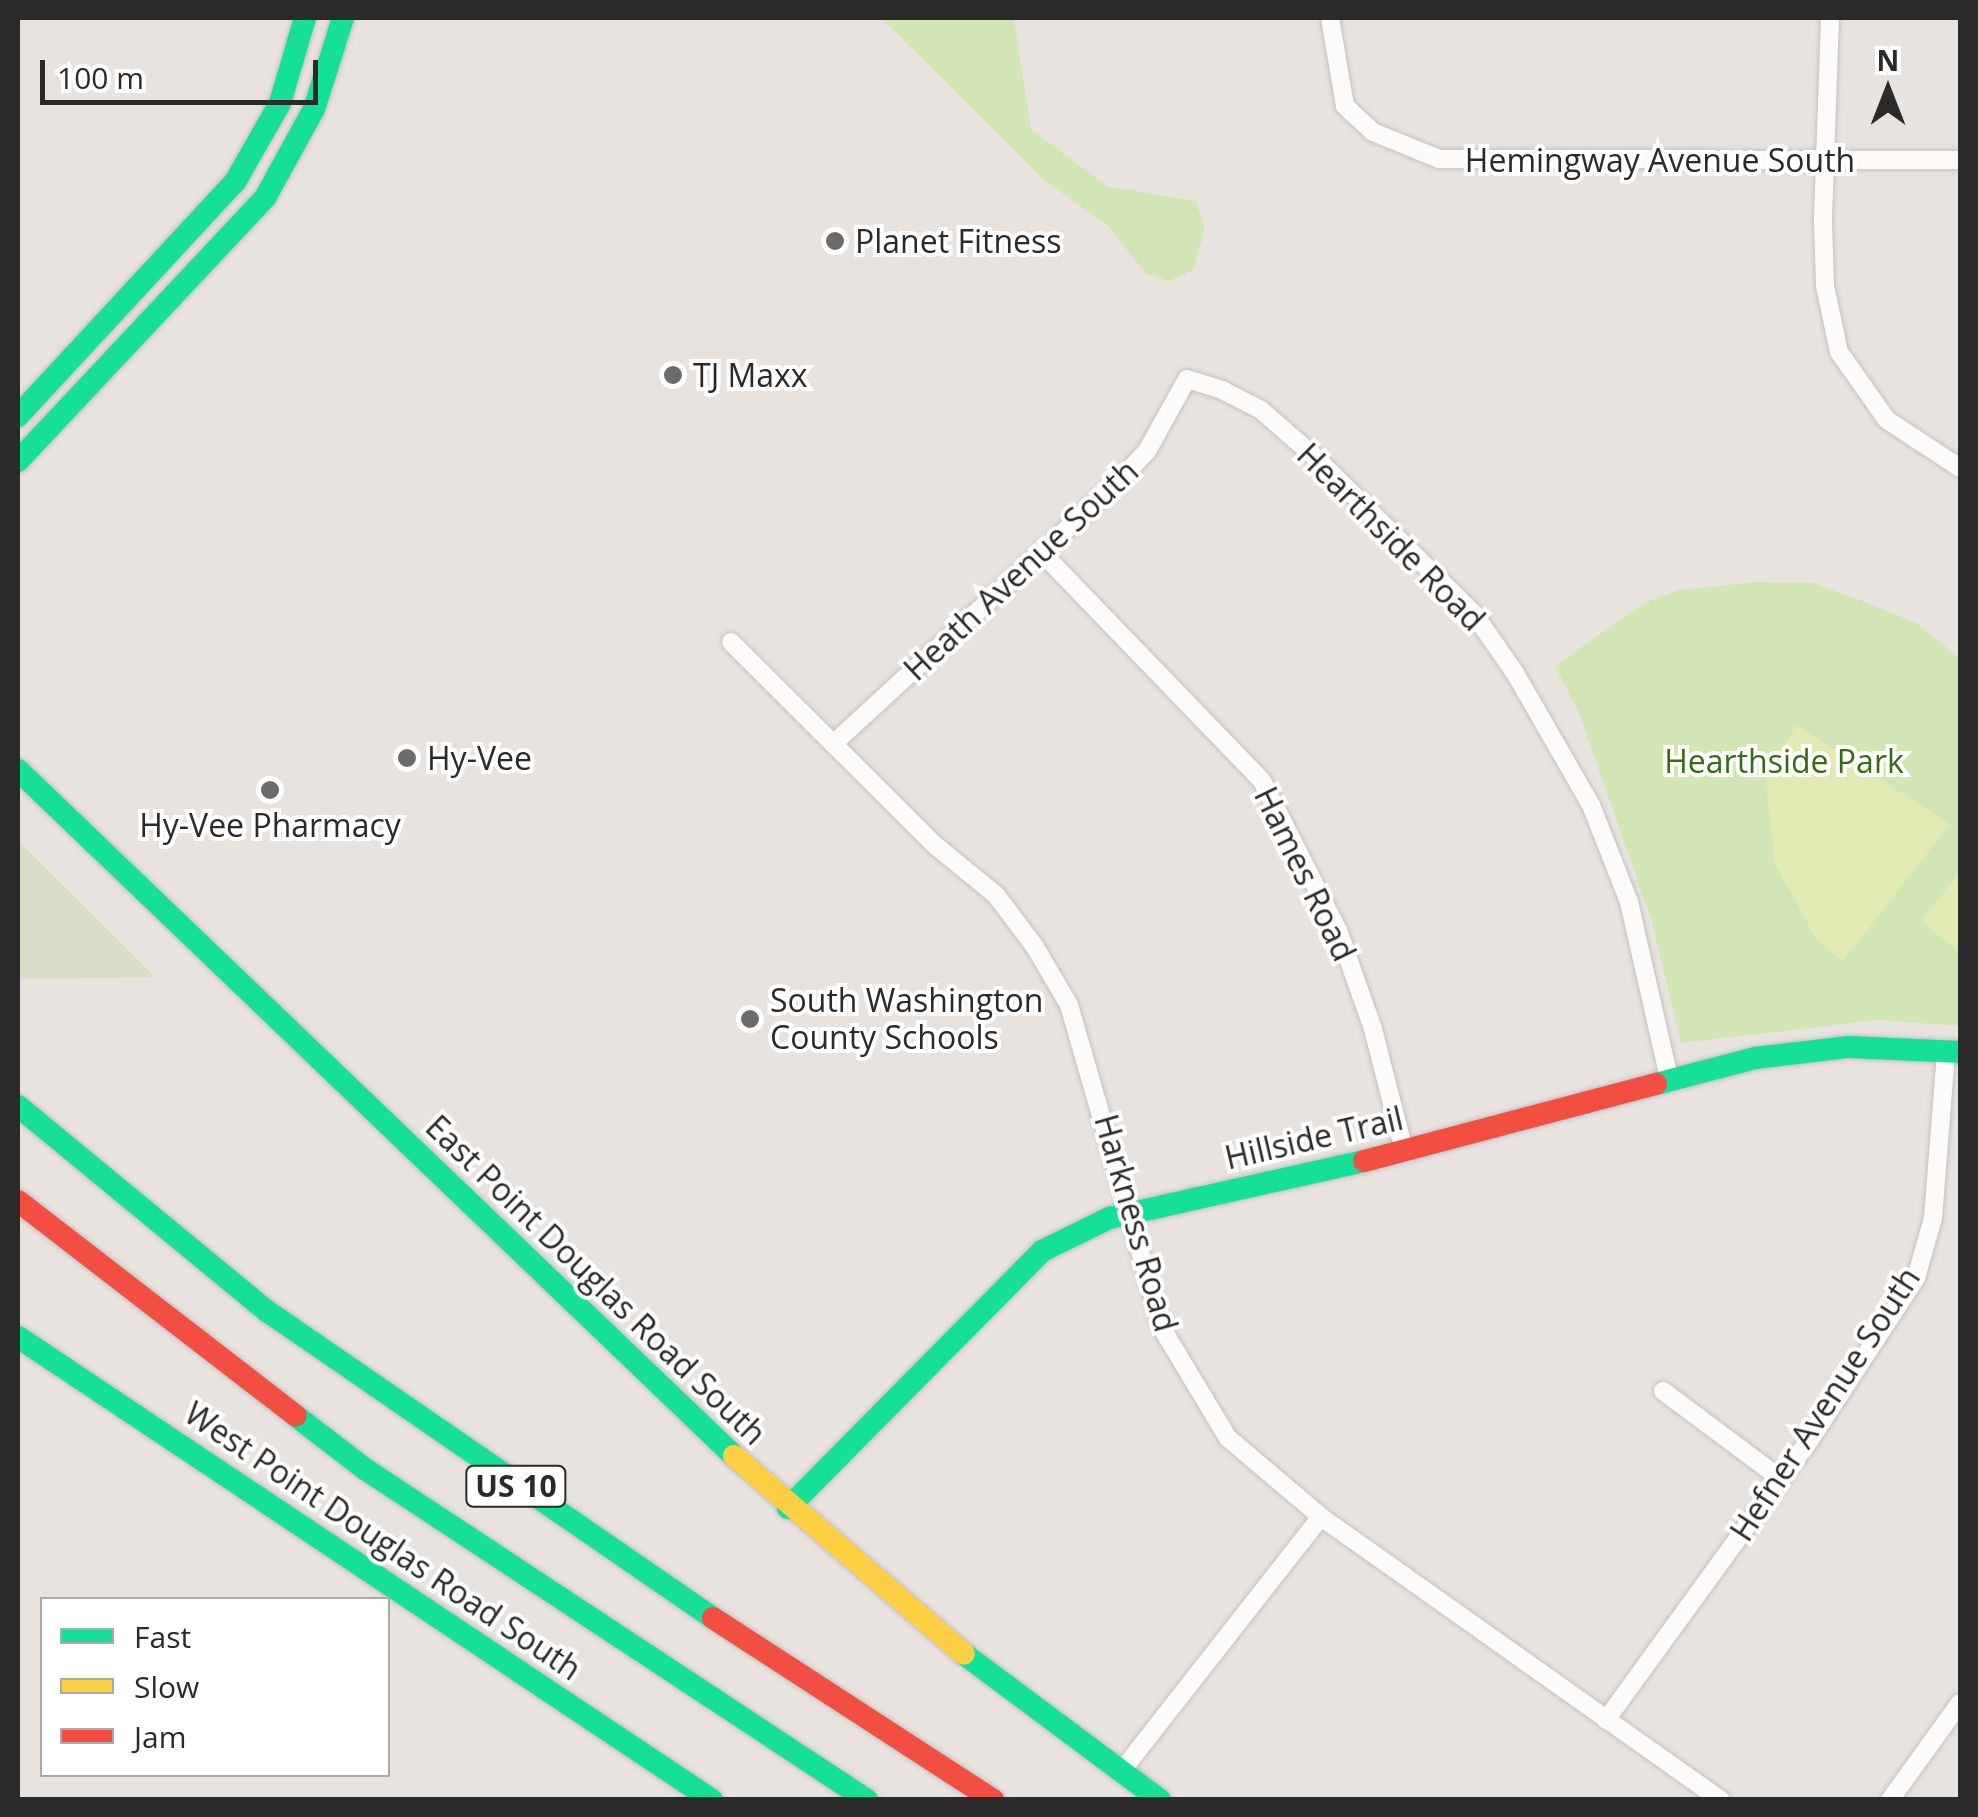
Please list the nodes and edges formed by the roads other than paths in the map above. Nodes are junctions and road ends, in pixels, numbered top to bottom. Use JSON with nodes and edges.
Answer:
{"nodes":[{"id":1,"x":305,"y":18,"type":"edge"},
{"id":2,"x":342,"y":18,"type":"edge"},
{"id":3,"x":1330,"y":18,"type":"edge"},
{"id":4,"x":1830,"y":18,"type":"edge"},
{"id":5,"x":1827,"y":160,"type":"junction"},
{"id":6,"x":1960,"y":160,"type":"edge"},
{"id":7,"x":1187,"y":379,"type":"joint"},
{"id":8,"x":18,"y":416,"type":"edge"},
{"id":9,"x":18,"y":462,"type":"edge"},
{"id":10,"x":1960,"y":468,"type":"edge"},
{"id":11,"x":1045,"y":556,"type":"junction"},
{"id":12,"x":731,"y":642,"type":"dead end"},
{"id":13,"x":833,"y":744,"type":"junction"},
{"id":14,"x":18,"y":770,"type":"edge"},
{"id":15,"x":1953,"y":1051,"type":"edge"},
{"id":16,"x":1670,"y":1078,"type":"junction"},
{"id":17,"x":18,"y":1103,"type":"edge"},
{"id":18,"x":1404,"y":1150,"type":"junction"},
{"id":19,"x":18,"y":1201,"type":"edge"},
{"id":20,"x":1130,"y":1212,"type":"junction"},
{"id":21,"x":18,"y":1337,"type":"edge"},
{"id":22,"x":1663,"y":1391,"type":"dead end"},
{"id":23,"x":1781,"y":1479,"type":"junction"},
{"id":24,"x":788,"y":1508,"type":"junction"},
{"id":25,"x":1321,"y":1517,"type":"junction"},
{"id":26,"x":1960,"y":1703,"type":"edge"},
{"id":27,"x":1606,"y":1720,"type":"junction"},
{"id":28,"x":1120,"y":1772,"type":"junction"},
{"id":29,"x":712,"y":1800,"type":"edge"},
{"id":30,"x":868,"y":1800,"type":"edge"},
{"id":31,"x":993,"y":1800,"type":"edge"},
{"id":32,"x":1160,"y":1800,"type":"edge"},
{"id":33,"x":1720,"y":1800,"type":"edge"},
{"id":34,"x":1890,"y":1800,"type":"edge"}],
"edges":[{"from":1,"to":8,"type":"main road"},
{"from":2,"to":9,"type":"main road"},
{"from":3,"to":5,"type":"street","name":"Hemingway Avenue South"},
{"from":4,"to":5,"type":"street"},
{"from":5,"to":6,"type":"street","name":"Hemingway Avenue South"},
{"from":5,"to":10,"type":"street"},
{"from":7,"to":11,"type":"street","name":"Heath Avenue South"},
{"from":7,"to":16,"type":"street","name":"Hearthside Road"},
{"from":11,"to":13,"type":"street","name":"Heath Avenue South"},
{"from":11,"to":18,"type":"street","name":"Hames Road"},
{"from":12,"to":13,"type":"street","name":"Harkness Road"},
{"from":13,"to":20,"type":"street","name":"Harkness Road"},
{"from":14,"to":24,"type":"main road","name":"East Point Douglas Road South"},
{"from":15,"to":16,"type":"main road","name":"Hillside Trail"},
{"from":15,"to":23,"type":"street","name":"Hefner Avenue South"},
{"from":16,"to":18,"type":"main road","name":"Hillside Trail"},
{"from":17,"to":31,"type":"main road","number":"US 10"},
{"from":18,"to":20,"type":"main road","name":"Hillside Trail"},
{"from":19,"to":30,"type":"main road","number":"US 10"},
{"from":20,"to":24,"type":"main road","name":"Hillside Trail"},
{"from":20,"to":25,"type":"street","name":"Harkness Road"},
{"from":21,"to":29,"type":"main road","name":"West Point Douglas Road South"},
{"from":22,"to":23,"type":"street"},
{"from":23,"to":27,"type":"street","name":"Hefner Avenue South"},
{"from":24,"to":28,"type":"main road","name":"East Point Douglas Road South"},
{"from":25,"to":27,"type":"street","name":"Harkness Road"},
{"from":25,"to":28,"type":"street"},
{"from":26,"to":34,"type":"street"},
{"from":27,"to":33,"type":"street","name":"Harkness Road"},
{"from":28,"to":32,"type":"main road","name":"East Point Douglas Road South"}]}
